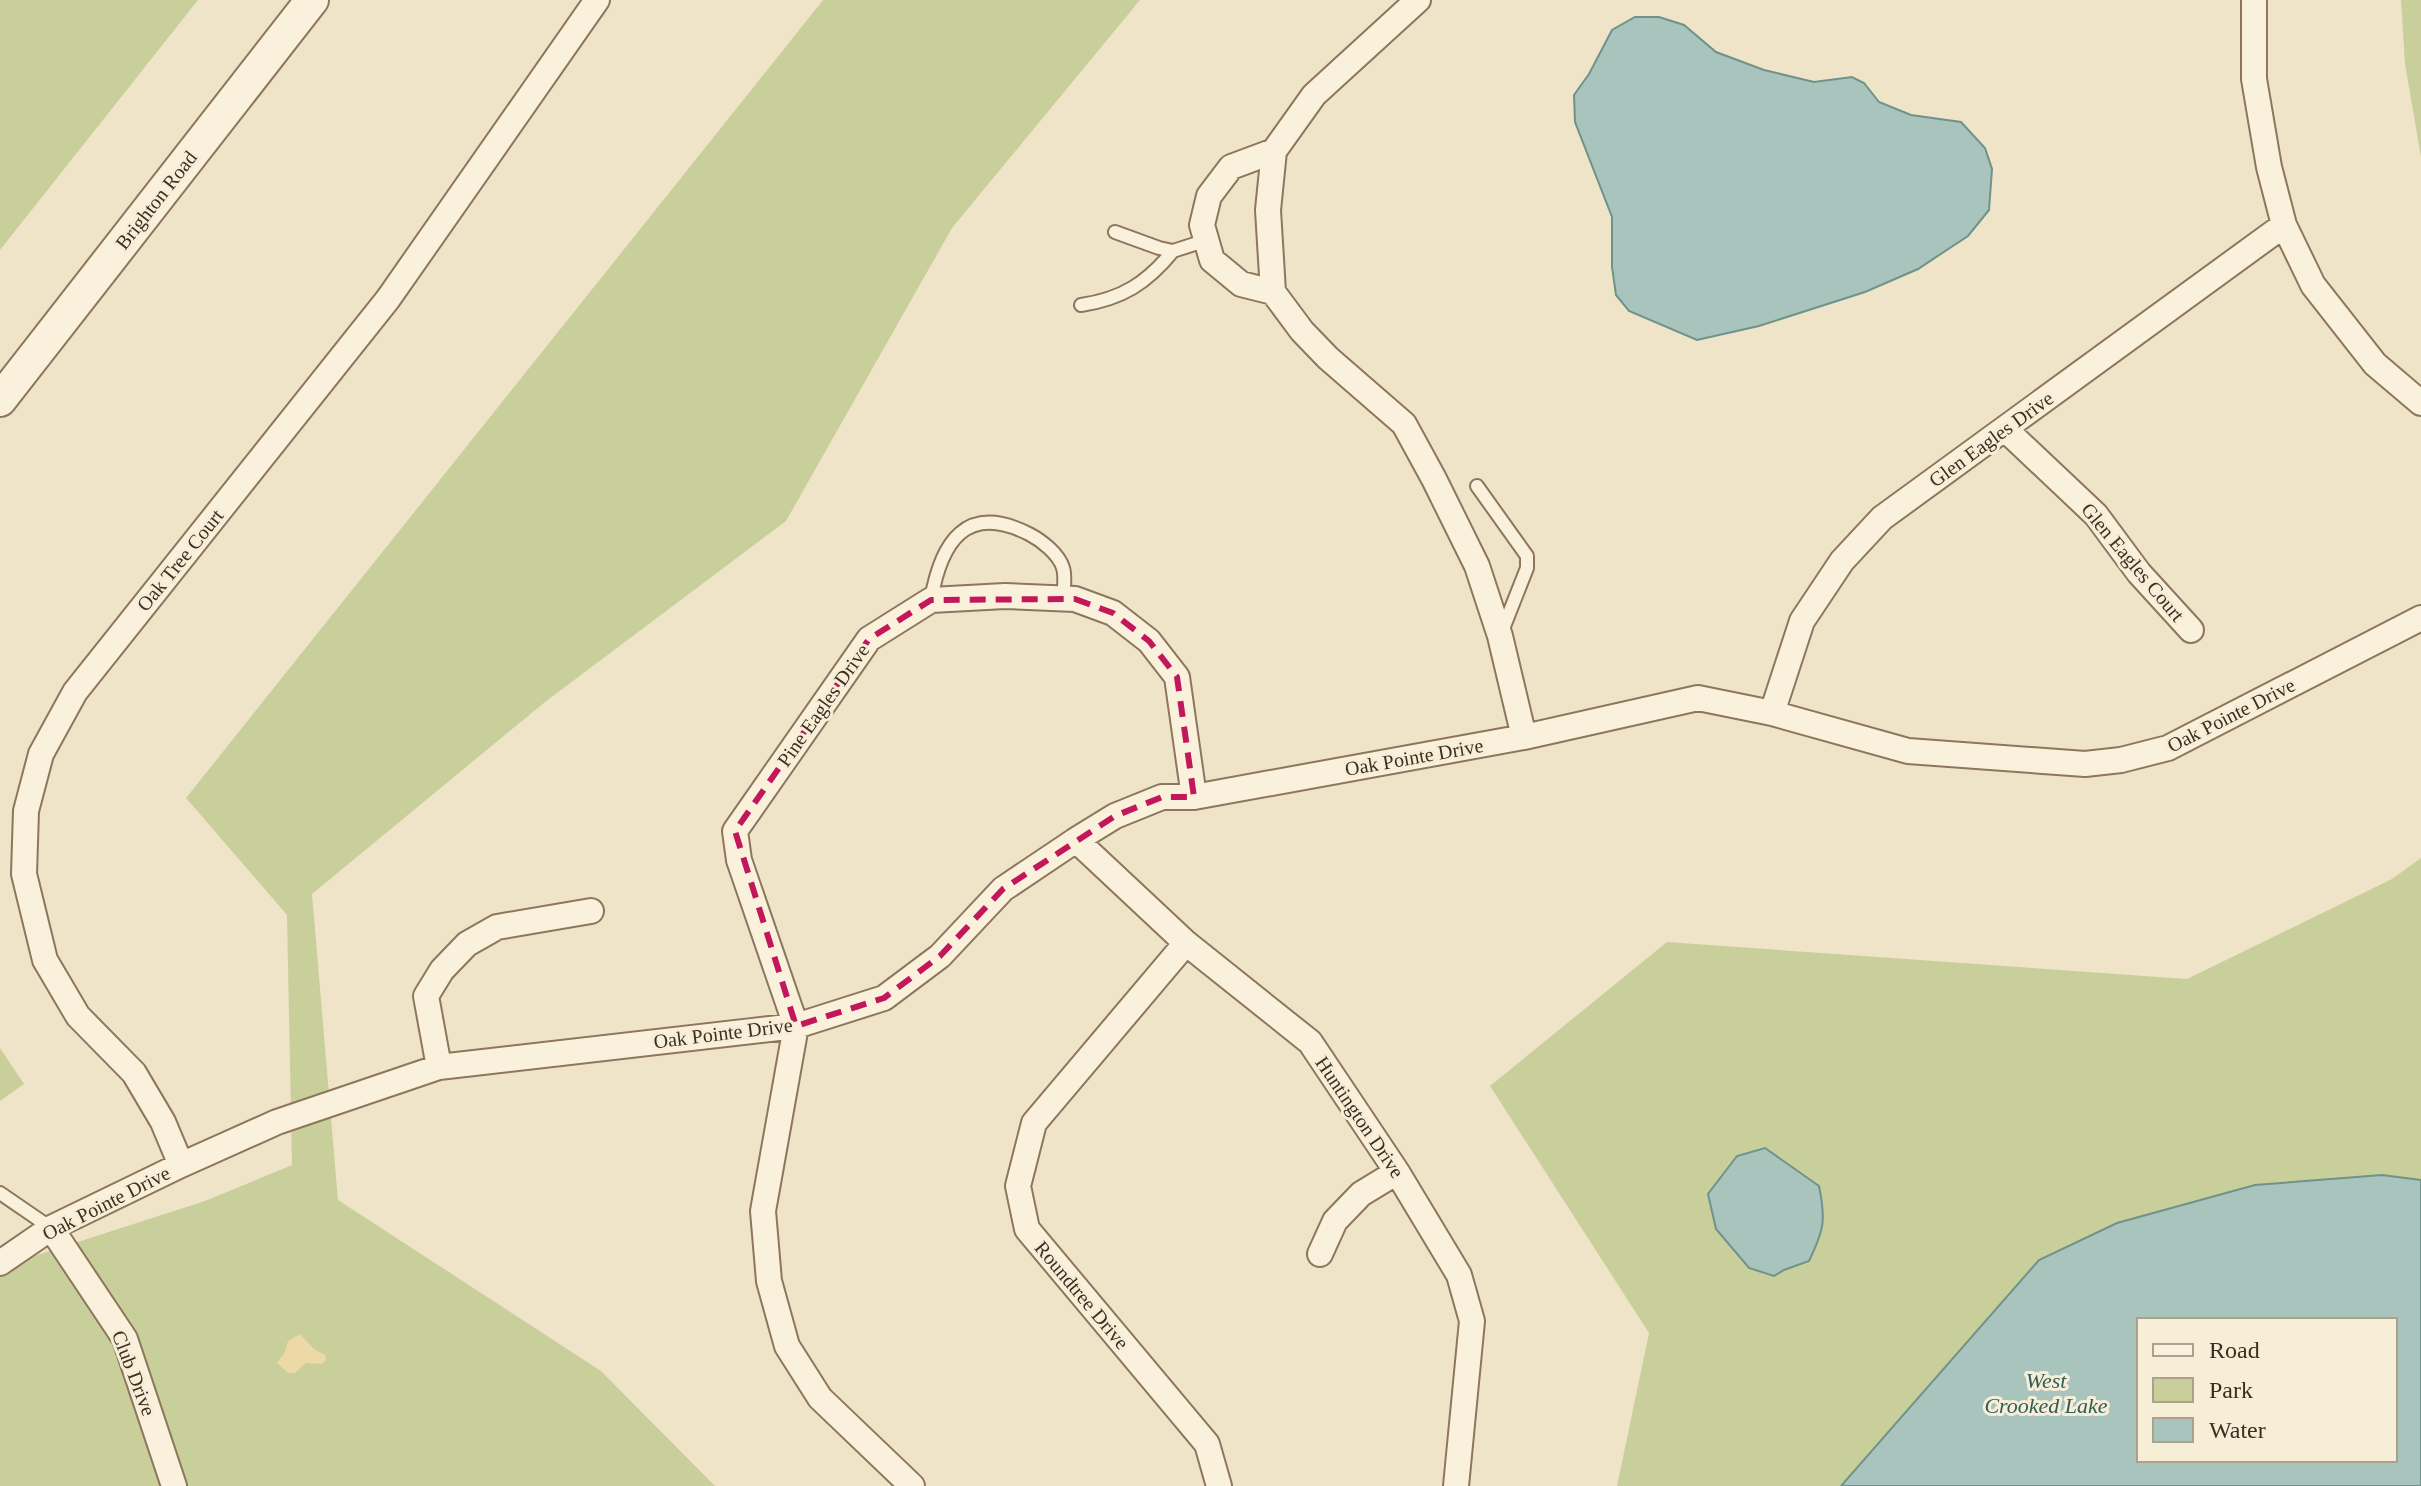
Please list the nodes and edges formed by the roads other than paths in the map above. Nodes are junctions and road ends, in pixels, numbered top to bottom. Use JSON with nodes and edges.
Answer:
{"nodes":[{"id":1,"x":312,"y":0,"type":"edge"},
{"id":2,"x":597,"y":0,"type":"edge"},
{"id":3,"x":1418,"y":0,"type":"edge"},
{"id":4,"x":2254,"y":0,"type":"edge"},
{"id":5,"x":1274,"y":151,"type":"junction"},
{"id":6,"x":2284,"y":225,"type":"junction"},
{"id":7,"x":1115,"y":232,"type":"dead end"},
{"id":8,"x":1207,"y":240,"type":"junction"},
{"id":9,"x":1173,"y":251,"type":"junction"},
{"id":10,"x":1273,"y":292,"type":"junction"},
{"id":11,"x":1081,"y":305,"type":"dead end"},
{"id":12,"x":0,"y":400,"type":"edge"},
{"id":13,"x":2421,"y":403,"type":"edge"},
{"id":14,"x":2005,"y":429,"type":"junction"},
{"id":15,"x":1477,"y":486,"type":"dead end"},
{"id":16,"x":1064,"y":599,"type":"junction"},
{"id":17,"x":931,"y":600,"type":"junction"},
{"id":18,"x":2421,"y":618,"type":"edge"},
{"id":19,"x":2191,"y":630,"type":"dead end"},
{"id":20,"x":1500,"y":636,"type":"junction"},
{"id":21,"x":1772,"y":713,"type":"junction"},
{"id":22,"x":1524,"y":737,"type":"junction"},
{"id":23,"x":1194,"y":797,"type":"junction"},
{"id":24,"x":1076,"y":840,"type":"junction"},
{"id":25,"x":591,"y":911,"type":"dead end"},
{"id":26,"x":1186,"y":943,"type":"junction"},
{"id":27,"x":796,"y":1026,"type":"junction"},
{"id":28,"x":439,"y":1067,"type":"junction"},
{"id":29,"x":181,"y":1165,"type":"junction"},
{"id":30,"x":1397,"y":1172,"type":"junction"},
{"id":31,"x":0,"y":1193,"type":"edge"},
{"id":32,"x":51,"y":1228,"type":"junction"},
{"id":33,"x":1320,"y":1254,"type":"dead end"},
{"id":34,"x":0,"y":1263,"type":"edge"},
{"id":35,"x":174,"y":1486,"type":"edge"},
{"id":36,"x":912,"y":1486,"type":"edge"},
{"id":37,"x":1219,"y":1486,"type":"edge"},
{"id":38,"x":1456,"y":1486,"type":"edge"}],
"edges":[{"from":1,"to":12,"type":"street","name":"Brighton Road"},
{"from":2,"to":29,"type":"street","name":"Oak Tree Court"},
{"from":3,"to":5,"type":"street"},
{"from":4,"to":6,"type":"street"},
{"from":5,"to":8,"type":"street"},
{"from":5,"to":10,"type":"street"},
{"from":6,"to":13,"type":"street"},
{"from":6,"to":14,"type":"street","name":"Glen Eagles Drive"},
{"from":7,"to":9,"type":"lane"},
{"from":8,"to":9,"type":"lane"},
{"from":8,"to":10,"type":"street"},
{"from":9,"to":11,"type":"lane"},
{"from":10,"to":20,"type":"street"},
{"from":14,"to":19,"type":"street","name":"Glen Eagles Court"},
{"from":14,"to":21,"type":"street","name":"Glen Eagles Drive"},
{"from":15,"to":20,"type":"lane"},
{"from":16,"to":17,"type":"street","name":"Pine Eagles Drive"},
{"from":16,"to":17,"type":"lane"},
{"from":16,"to":23,"type":"street","name":"Pine Eagles Drive"},
{"from":17,"to":27,"type":"street","name":"Pine Eagles Drive"},
{"from":18,"to":21,"type":"street","name":"Oak Pointe Drive"},
{"from":20,"to":22,"type":"street"},
{"from":21,"to":22,"type":"street","name":"Oak Pointe Drive"},
{"from":22,"to":23,"type":"street","name":"Oak Pointe Drive"},
{"from":23,"to":24,"type":"street","name":"Oak Pointe Drive"},
{"from":24,"to":26,"type":"street","name":"Huntington Drive"},
{"from":24,"to":27,"type":"street","name":"Oak Pointe Drive"},
{"from":25,"to":28,"type":"street"},
{"from":26,"to":30,"type":"street","name":"Huntington Drive"},
{"from":26,"to":37,"type":"street","name":"Roundtree Drive"},
{"from":27,"to":28,"type":"street","name":"Oak Pointe Drive"},
{"from":27,"to":36,"type":"street"},
{"from":28,"to":29,"type":"street","name":"Oak Pointe Drive"},
{"from":29,"to":32,"type":"street","name":"Oak Pointe Drive"},
{"from":30,"to":33,"type":"street"},
{"from":30,"to":38,"type":"street","name":"Huntington Drive"},
{"from":31,"to":32,"type":"lane"},
{"from":32,"to":34,"type":"street","name":"Oak Pointe Drive"},
{"from":32,"to":35,"type":"street","name":"Club Drive"}]}
